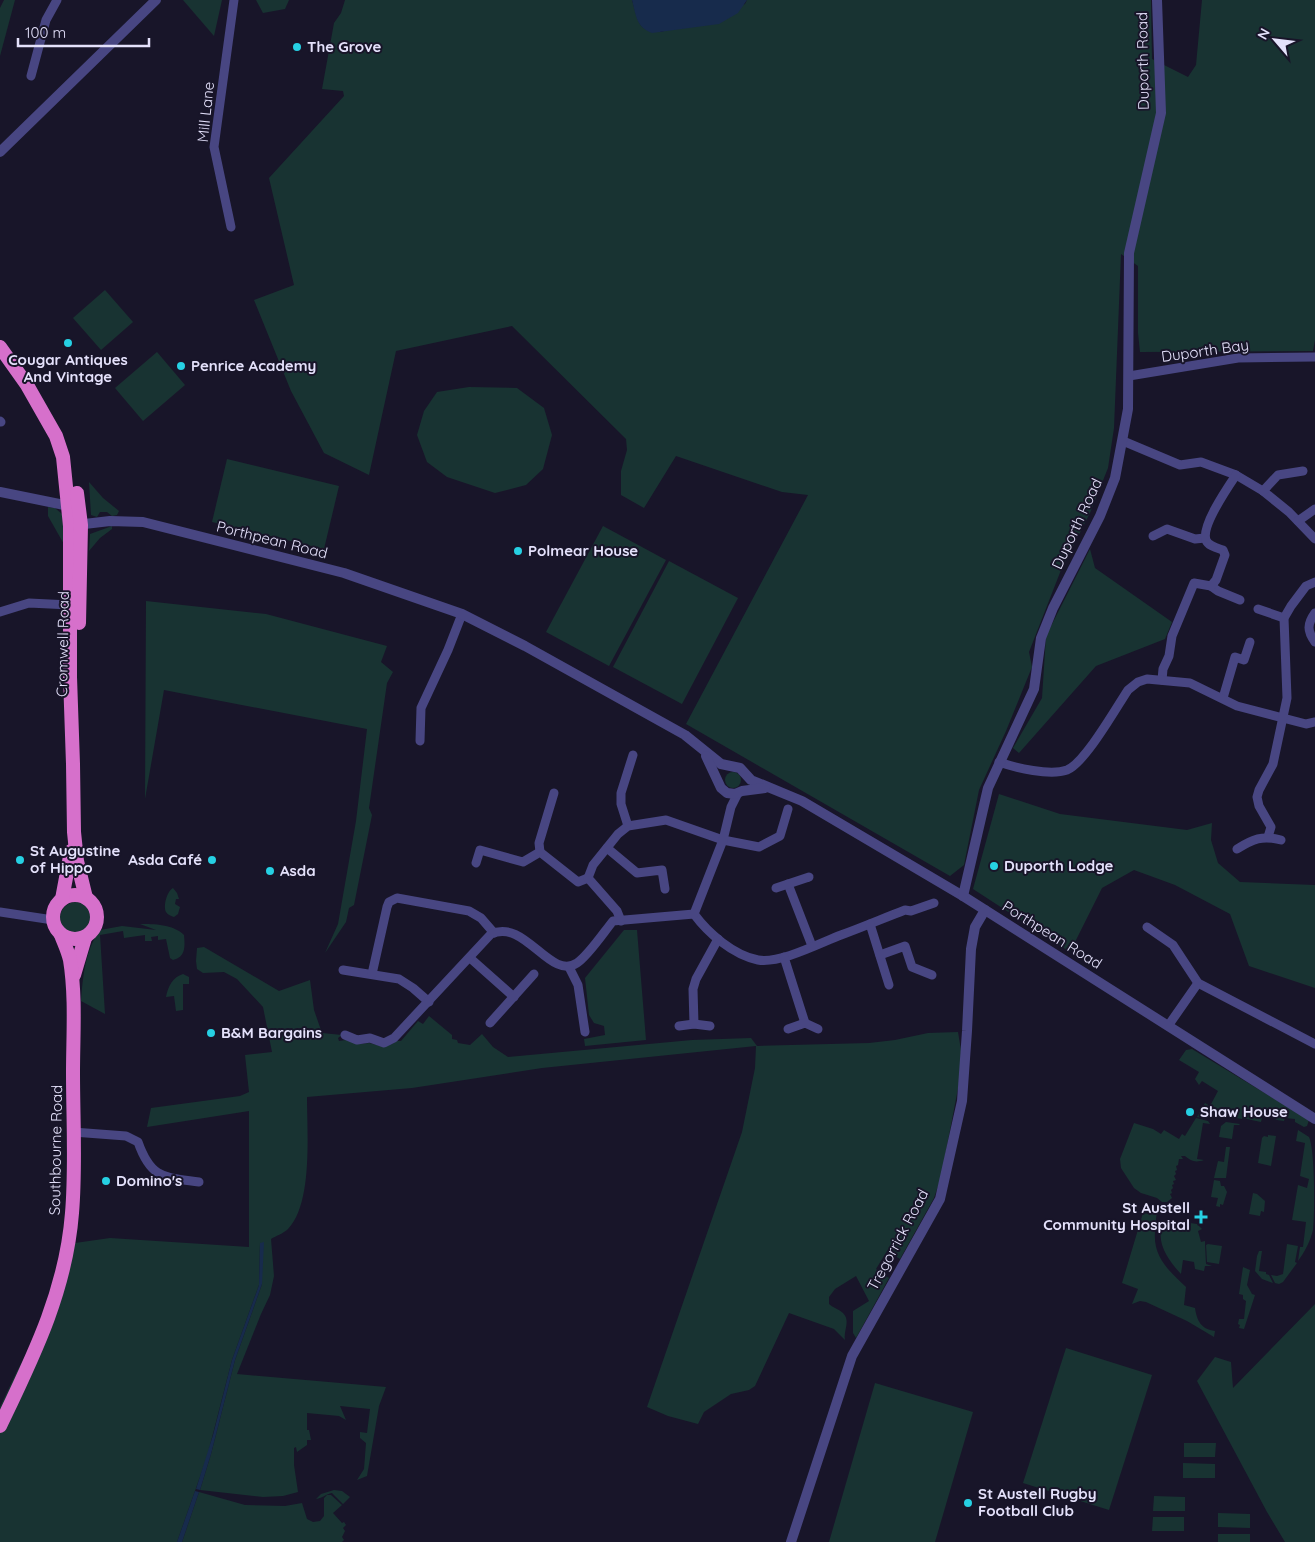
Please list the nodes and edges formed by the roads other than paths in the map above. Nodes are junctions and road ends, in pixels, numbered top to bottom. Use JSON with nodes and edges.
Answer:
{"nodes":[{"id":1,"x":58,"y":0,"type":"edge"},
{"id":2,"x":234,"y":0,"type":"edge"},
{"id":3,"x":1157,"y":0,"type":"edge"},
{"id":4,"x":152,"y":1,"type":"edge"},
{"id":5,"x":31,"y":76,"type":"dead end"},
{"id":6,"x":0,"y":152,"type":"edge"},
{"id":7,"x":231,"y":227,"type":"dead end"},
{"id":8,"x":0,"y":335,"type":"edge"},
{"id":9,"x":0,"y":347,"type":"edge"},
{"id":10,"x":1315,"y":357,"type":"edge"},
{"id":11,"x":1129,"y":376,"type":"junction"},
{"id":12,"x":1123,"y":441,"type":"junction"},
{"id":13,"x":1303,"y":471,"type":"dead end"},
{"id":14,"x":1236,"y":475,"type":"junction"},
{"id":15,"x":1263,"y":491,"type":"junction"},
{"id":16,"x":0,"y":492,"type":"edge"},
{"id":17,"x":69,"y":506,"type":"junction"},
{"id":18,"x":1315,"y":509,"type":"edge"},
{"id":19,"x":1298,"y":521,"type":"junction"},
{"id":20,"x":76,"y":525,"type":"junction"},
{"id":21,"x":1154,"y":536,"type":"dead end"},
{"id":22,"x":1205,"y":538,"type":"junction"},
{"id":23,"x":1315,"y":539,"type":"edge"},
{"id":24,"x":1315,"y":582,"type":"edge"},
{"id":25,"x":1211,"y":586,"type":"junction"},
{"id":26,"x":1240,"y":600,"type":"dead end"},
{"id":27,"x":70,"y":605,"type":"junction"},
{"id":28,"x":1258,"y":609,"type":"dead end"},
{"id":29,"x":0,"y":612,"type":"edge"},
{"id":30,"x":1315,"y":613,"type":"edge"},
{"id":31,"x":462,"y":614,"type":"junction"},
{"id":32,"x":1284,"y":618,"type":"junction"},
{"id":33,"x":1250,"y":642,"type":"dead end"},
{"id":34,"x":1315,"y":642,"type":"edge"},
{"id":35,"x":1162,"y":680,"type":"junction"},
{"id":36,"x":1222,"y":698,"type":"junction"},
{"id":37,"x":1283,"y":719,"type":"junction"},
{"id":38,"x":1315,"y":722,"type":"edge"},
{"id":39,"x":420,"y":742,"type":"dead end"},
{"id":40,"x":703,"y":751,"type":"junction"},
{"id":41,"x":633,"y":755,"type":"dead end"},
{"id":42,"x":999,"y":762,"type":"junction"},
{"id":43,"x":74,"y":764,"type":"junction"},
{"id":44,"x":732,"y":766,"type":"junction"},
{"id":45,"x":745,"y":773,"type":"junction"},
{"id":46,"x":722,"y":788,"type":"junction"},
{"id":47,"x":768,"y":788,"type":"junction"},
{"id":48,"x":554,"y":792,"type":"dead end"},
{"id":49,"x":740,"y":792,"type":"junction"},
{"id":50,"x":788,"y":809,"type":"dead end"},
{"id":51,"x":728,"y":816,"type":"junction"},
{"id":52,"x":628,"y":826,"type":"junction"},
{"id":53,"x":74,"y":832,"type":"junction"},
{"id":54,"x":1268,"y":836,"type":"junction"},
{"id":55,"x":722,"y":840,"type":"junction"},
{"id":56,"x":1281,"y":840,"type":"dead end"},
{"id":57,"x":607,"y":848,"type":"junction"},
{"id":58,"x":1237,"y":849,"type":"dead end"},
{"id":59,"x":540,"y":852,"type":"junction"},
{"id":60,"x":476,"y":863,"type":"dead end"},
{"id":61,"x":809,"y":877,"type":"dead end"},
{"id":62,"x":588,"y":878,"type":"junction"},
{"id":63,"x":788,"y":884,"type":"junction"},
{"id":64,"x":776,"y":888,"type":"dead end"},
{"id":65,"x":665,"y":889,"type":"dead end"},
{"id":66,"x":963,"y":896,"type":"junction"},
{"id":67,"x":86,"y":898,"type":"junction"},
{"id":68,"x":62,"y":900,"type":"junction"},
{"id":69,"x":934,"y":903,"type":"dead end"},
{"id":70,"x":985,"y":910,"type":"junction"},
{"id":71,"x":0,"y":912,"type":"edge"},
{"id":72,"x":694,"y":914,"type":"junction"},
{"id":73,"x":53,"y":920,"type":"junction"},
{"id":74,"x":622,"y":921,"type":"junction"},
{"id":75,"x":870,"y":924,"type":"junction"},
{"id":76,"x":1147,"y":927,"type":"dead end"},
{"id":77,"x":494,"y":933,"type":"junction"},
{"id":78,"x":61,"y":935,"type":"junction"},
{"id":79,"x":85,"y":938,"type":"junction"},
{"id":80,"x":718,"y":939,"type":"junction"},
{"id":81,"x":812,"y":946,"type":"junction"},
{"id":82,"x":880,"y":955,"type":"junction"},
{"id":83,"x":784,"y":957,"type":"junction"},
{"id":84,"x":470,"y":958,"type":"junction"},
{"id":85,"x":569,"y":967,"type":"junction"},
{"id":86,"x":343,"y":970,"type":"dead end"},
{"id":87,"x":372,"y":974,"type":"junction"},
{"id":88,"x":534,"y":974,"type":"dead end"},
{"id":89,"x":932,"y":975,"type":"dead end"},
{"id":90,"x":72,"y":982,"type":"junction"},
{"id":91,"x":1198,"y":983,"type":"junction"},
{"id":92,"x":889,"y":984,"type":"dead end"},
{"id":93,"x":514,"y":997,"type":"junction"},
{"id":94,"x":429,"y":1002,"type":"junction"},
{"id":95,"x":490,"y":1023,"type":"dead end"},
{"id":96,"x":805,"y":1023,"type":"junction"},
{"id":97,"x":694,"y":1024,"type":"junction"},
{"id":98,"x":679,"y":1026,"type":"dead end"},
{"id":99,"x":710,"y":1026,"type":"dead end"},
{"id":100,"x":1168,"y":1026,"type":"junction"},
{"id":101,"x":788,"y":1029,"type":"dead end"},
{"id":102,"x":818,"y":1029,"type":"dead end"},
{"id":103,"x":585,"y":1032,"type":"dead end"},
{"id":104,"x":345,"y":1035,"type":"dead end"},
{"id":105,"x":1315,"y":1044,"type":"edge"},
{"id":106,"x":1315,"y":1119,"type":"edge"},
{"id":107,"x":73,"y":1132,"type":"junction"},
{"id":108,"x":198,"y":1182,"type":"dead end"},
{"id":109,"x":0,"y":1426,"type":"edge"},
{"id":110,"x":791,"y":1542,"type":"edge"}],
"edges":[{"from":1,"to":5,"type":"street"},
{"from":2,"to":7,"type":"street","name":"Mill Lane"},
{"from":3,"to":11,"type":"street","name":"Duporth Road"},
{"from":4,"to":6,"type":"street"},
{"from":8,"to":20,"type":"highway"},
{"from":9,"to":17,"type":"highway"},
{"from":10,"to":11,"type":"street","name":"Duporth Bay"},
{"from":11,"to":12,"type":"street","name":"Duporth Road"},
{"from":12,"to":14,"type":"street"},
{"from":12,"to":42,"type":"street","name":"Duporth Road"},
{"from":13,"to":15,"type":"street"},
{"from":14,"to":15,"type":"street"},
{"from":14,"to":22,"type":"street"},
{"from":15,"to":19,"type":"street"},
{"from":16,"to":17,"type":"street"},
{"from":17,"to":20,"type":"highway"},
{"from":18,"to":19,"type":"street"},
{"from":19,"to":23,"type":"street"},
{"from":20,"to":27,"type":"highway","name":"Cromwell Road"},
{"from":20,"to":31,"type":"street","name":"Porthpean Road"},
{"from":20,"to":43,"type":"highway","name":"Cromwell Road"},
{"from":21,"to":22,"type":"street"},
{"from":22,"to":25,"type":"street"},
{"from":24,"to":32,"type":"street"},
{"from":25,"to":26,"type":"street"},
{"from":25,"to":35,"type":"street"},
{"from":27,"to":29,"type":"street"},
{"from":27,"to":43,"type":"highway","name":"Cromwell Road"},
{"from":28,"to":32,"type":"street"},
{"from":30,"to":34,"type":"street"},
{"from":31,"to":39,"type":"street"},
{"from":31,"to":40,"type":"street","name":"Porthpean Road"},
{"from":32,"to":37,"type":"street"},
{"from":33,"to":36,"type":"street"},
{"from":35,"to":36,"type":"street"},
{"from":35,"to":42,"type":"street"},
{"from":36,"to":37,"type":"street"},
{"from":37,"to":38,"type":"street"},
{"from":37,"to":54,"type":"street"},
{"from":40,"to":44,"type":"street","name":"Porthpean Road"},
{"from":40,"to":46,"type":"street","name":"Porthpean Road"},
{"from":41,"to":52,"type":"street"},
{"from":42,"to":66,"type":"street","name":"Duporth Road"},
{"from":43,"to":53,"type":"highway","name":"Cromwell Road"},
{"from":44,"to":45,"type":"street","name":"Porthpean Road"},
{"from":44,"to":46,"type":"street"},
{"from":45,"to":47,"type":"street","name":"Porthpean Road"},
{"from":45,"to":49,"type":"street"},
{"from":46,"to":49,"type":"street","name":"Porthpean Road"},
{"from":46,"to":51,"type":"street"},
{"from":47,"to":49,"type":"street","name":"Porthpean Road"},
{"from":47,"to":66,"type":"street","name":"Porthpean Road"},
{"from":48,"to":59,"type":"street"},
{"from":49,"to":51,"type":"street"},
{"from":50,"to":55,"type":"street"},
{"from":51,"to":55,"type":"street"},
{"from":52,"to":55,"type":"street"},
{"from":52,"to":57,"type":"street"},
{"from":53,"to":67,"type":"highway","name":"Cromwell Road"},
{"from":53,"to":68,"type":"highway","name":"Cromwell Road"},
{"from":54,"to":56,"type":"street"},
{"from":54,"to":58,"type":"street"},
{"from":55,"to":72,"type":"street"},
{"from":57,"to":62,"type":"street"},
{"from":57,"to":65,"type":"street"},
{"from":59,"to":60,"type":"street"},
{"from":59,"to":62,"type":"street"},
{"from":61,"to":63,"type":"street"},
{"from":62,"to":74,"type":"street"},
{"from":63,"to":64,"type":"street"},
{"from":63,"to":81,"type":"street"},
{"from":66,"to":70,"type":"street","name":"Porthpean Road"},
{"from":67,"to":68,"type":"highway"},
{"from":67,"to":79,"type":"highway"},
{"from":68,"to":73,"type":"highway"},
{"from":69,"to":75,"type":"street"},
{"from":70,"to":100,"type":"street","name":"Porthpean Road"},
{"from":70,"to":110,"type":"street","name":"Tregorrick Road"},
{"from":71,"to":73,"type":"street"},
{"from":72,"to":74,"type":"street"},
{"from":72,"to":80,"type":"street"},
{"from":73,"to":78,"type":"highway"},
{"from":74,"to":85,"type":"street"},
{"from":75,"to":81,"type":"street"},
{"from":75,"to":82,"type":"street"},
{"from":76,"to":91,"type":"street"},
{"from":77,"to":84,"type":"street"},
{"from":77,"to":85,"type":"street"},
{"from":77,"to":87,"type":"street"},
{"from":78,"to":79,"type":"highway"},
{"from":78,"to":90,"type":"highway","name":"Southbourne Road"},
{"from":79,"to":90,"type":"highway","name":"Southbourne Road"},
{"from":80,"to":83,"type":"street"},
{"from":80,"to":97,"type":"street"},
{"from":81,"to":83,"type":"street"},
{"from":82,"to":89,"type":"street"},
{"from":82,"to":92,"type":"street"},
{"from":83,"to":96,"type":"street"},
{"from":84,"to":93,"type":"street"},
{"from":84,"to":94,"type":"street"},
{"from":85,"to":103,"type":"street"},
{"from":86,"to":87,"type":"street"},
{"from":87,"to":94,"type":"street"},
{"from":88,"to":93,"type":"street"},
{"from":90,"to":107,"type":"highway","name":"Southbourne Road"},
{"from":91,"to":100,"type":"street"},
{"from":91,"to":105,"type":"street"},
{"from":93,"to":95,"type":"street"},
{"from":94,"to":104,"type":"street"},
{"from":96,"to":101,"type":"street"},
{"from":96,"to":102,"type":"street"},
{"from":97,"to":98,"type":"street"},
{"from":97,"to":99,"type":"street"},
{"from":100,"to":106,"type":"street","name":"Porthpean Road"},
{"from":107,"to":108,"type":"street"},
{"from":107,"to":109,"type":"highway","name":"Southbourne Road"}]}
